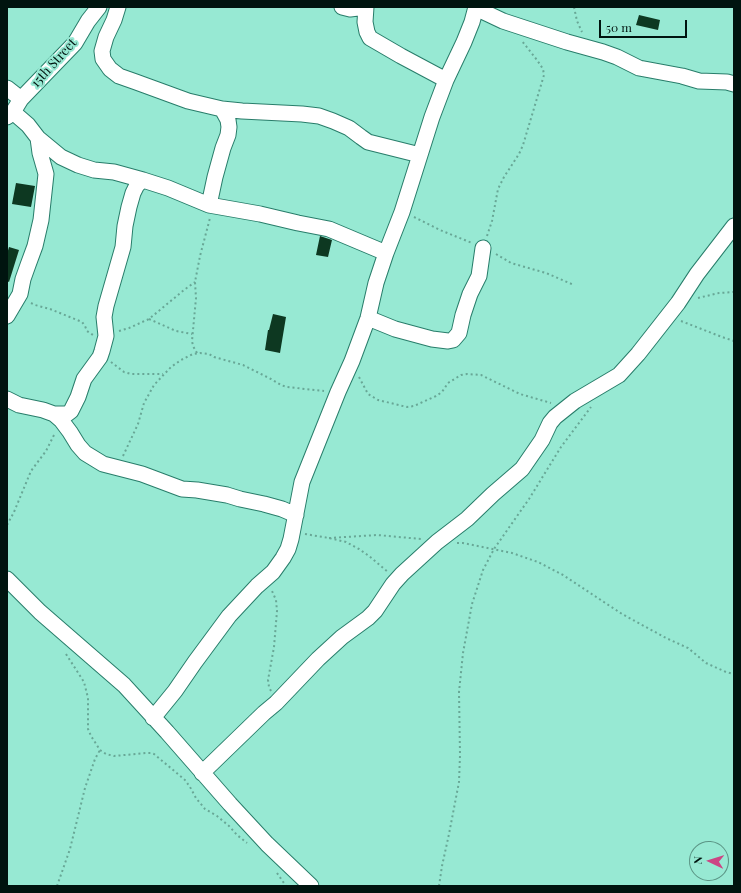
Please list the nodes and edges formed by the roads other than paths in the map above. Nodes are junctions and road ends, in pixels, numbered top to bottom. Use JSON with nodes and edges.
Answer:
{"nodes":[{"id":1,"x":99,"y":7,"type":"edge"},
{"id":2,"x":118,"y":7,"type":"edge"},
{"id":3,"x":342,"y":7,"type":"edge"},
{"id":4,"x":366,"y":7,"type":"edge"},
{"id":5,"x":476,"y":7,"type":"edge"},
{"id":6,"x":479,"y":7,"type":"edge"},
{"id":7,"x":446,"y":80,"type":"junction"},
{"id":8,"x":734,"y":84,"type":"edge"},
{"id":9,"x":7,"y":88,"type":"edge"},
{"id":10,"x":21,"y":100,"type":"junction"},
{"id":11,"x":222,"y":109,"type":"junction"},
{"id":12,"x":10,"y":115,"type":"edge"},
{"id":13,"x":38,"y":138,"type":"junction"},
{"id":14,"x":420,"y":155,"type":"junction"},
{"id":15,"x":143,"y":180,"type":"junction"},
{"id":16,"x":211,"y":206,"type":"junction"},
{"id":17,"x":734,"y":226,"type":"edge"},
{"id":18,"x":483,"y":248,"type":"road end"},
{"id":19,"x":386,"y":253,"type":"junction"},
{"id":20,"x":7,"y":316,"type":"edge"},
{"id":21,"x":368,"y":318,"type":"junction"},
{"id":22,"x":7,"y":399,"type":"edge"},
{"id":23,"x":57,"y":417,"type":"junction"},
{"id":24,"x":296,"y":515,"type":"junction"},
{"id":25,"x":7,"y":579,"type":"edge"},
{"id":26,"x":154,"y":718,"type":"junction"},
{"id":27,"x":202,"y":773,"type":"junction"},
{"id":28,"x":311,"y":886,"type":"edge"}],
"edges":[{"from":1,"to":10,"type":"street","name":"15th Street"},
{"from":2,"to":11,"type":"street"},
{"from":3,"to":4,"type":"street"},
{"from":4,"to":7,"type":"street"},
{"from":5,"to":7,"type":"street"},
{"from":6,"to":8,"type":"street"},
{"from":7,"to":14,"type":"street"},
{"from":9,"to":10,"type":"street"},
{"from":10,"to":12,"type":"street","name":"15th Street"},
{"from":11,"to":14,"type":"street"},
{"from":11,"to":16,"type":"street"},
{"from":12,"to":13,"type":"street"},
{"from":13,"to":15,"type":"street"},
{"from":13,"to":20,"type":"street"},
{"from":14,"to":19,"type":"street"},
{"from":15,"to":16,"type":"street"},
{"from":15,"to":23,"type":"street"},
{"from":16,"to":19,"type":"street"},
{"from":17,"to":27,"type":"street"},
{"from":18,"to":21,"type":"street"},
{"from":19,"to":21,"type":"street"},
{"from":21,"to":24,"type":"street"},
{"from":22,"to":23,"type":"street"},
{"from":23,"to":24,"type":"street"},
{"from":24,"to":26,"type":"street"},
{"from":25,"to":26,"type":"street"},
{"from":26,"to":27,"type":"street"},
{"from":27,"to":28,"type":"street"}]}
